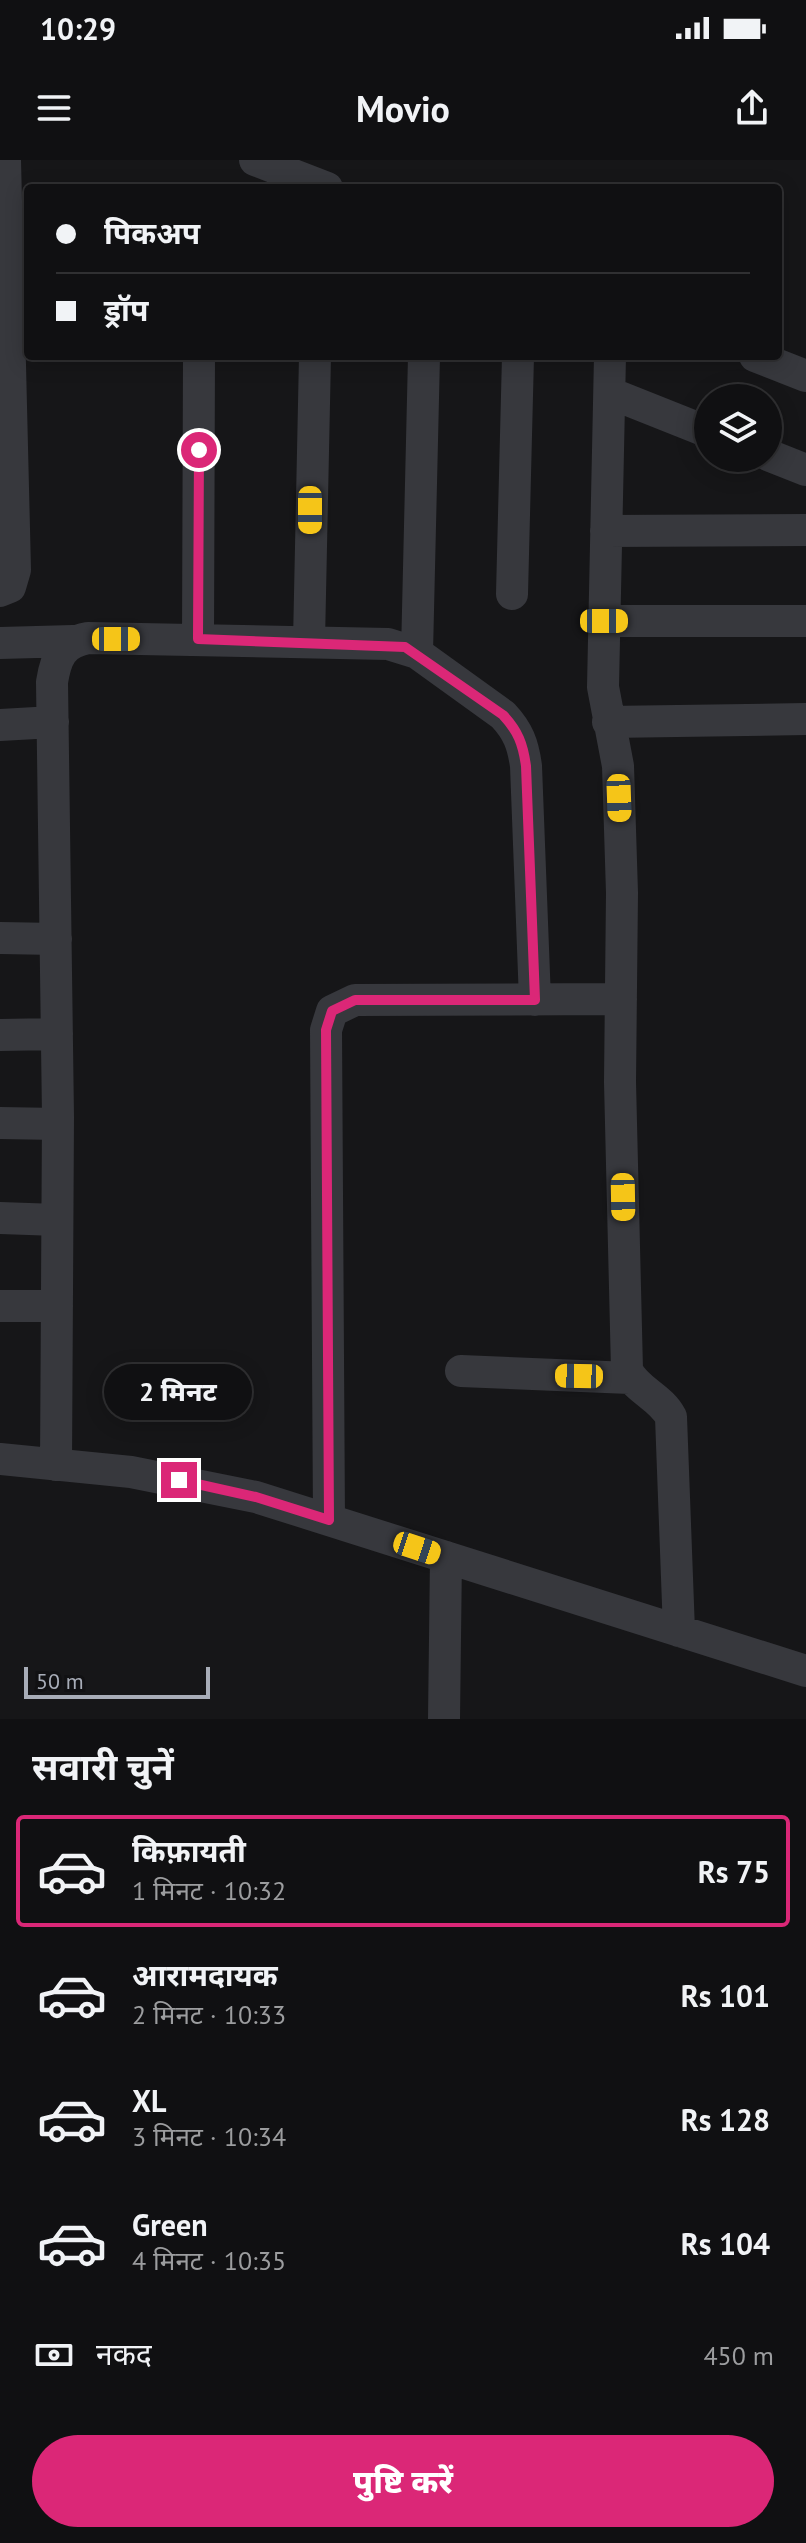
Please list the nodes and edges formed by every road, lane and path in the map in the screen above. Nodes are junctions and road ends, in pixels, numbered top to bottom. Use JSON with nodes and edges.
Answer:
{"nodes":[{"id":1,"x":5,"y":160,"type":"edge"},
{"id":2,"x":255,"y":160,"type":"edge"},
{"id":3,"x":315,"y":184,"type":"edge"},
{"id":4,"x":199,"y":360,"type":"edge"},
{"id":5,"x":315,"y":360,"type":"edge"},
{"id":6,"x":424,"y":360,"type":"edge"},
{"id":7,"x":518,"y":360,"type":"edge"},
{"id":8,"x":610,"y":360,"type":"edge"},
{"id":9,"x":765,"y":360,"type":"edge"},
{"id":10,"x":806,"y":376,"type":"edge"},
{"id":11,"x":610,"y":393,"type":"junction"},
{"id":12,"x":694,"y":426,"type":"edge"},
{"id":13,"x":6,"y":446,"type":"edge"},
{"id":14,"x":782,"y":461,"type":"edge"},
{"id":15,"x":806,"y":470,"type":"edge"},
{"id":16,"x":806,"y":530,"type":"edge"},
{"id":17,"x":606,"y":531,"type":"junction"},
{"id":18,"x":0,"y":591,"type":"edge"},
{"id":19,"x":512,"y":594,"type":"dead end"},
{"id":20,"x":604,"y":621,"type":"junction"},
{"id":21,"x":806,"y":621,"type":"edge"},
{"id":22,"x":198,"y":639,"type":"junction"},
{"id":23,"x":73,"y":641,"type":"junction"},
{"id":24,"x":309,"y":642,"type":"junction"},
{"id":25,"x":0,"y":643,"type":"edge"},
{"id":26,"x":417,"y":653,"type":"junction"},
{"id":27,"x":806,"y":719,"type":"edge"},
{"id":28,"x":53,"y":722,"type":"junction"},
{"id":29,"x":608,"y":722,"type":"junction"},
{"id":30,"x":0,"y":725,"type":"edge"},
{"id":31,"x":0,"y":938,"type":"edge"},
{"id":32,"x":56,"y":939,"type":"junction"},
{"id":33,"x":621,"y":999,"type":"junction"},
{"id":34,"x":535,"y":1000,"type":"junction"},
{"id":35,"x":57,"y":1034,"type":"junction"},
{"id":36,"x":0,"y":1035,"type":"edge"},
{"id":37,"x":0,"y":1123,"type":"edge"},
{"id":38,"x":58,"y":1124,"type":"junction"},
{"id":39,"x":0,"y":1218,"type":"edge"},
{"id":40,"x":57,"y":1220,"type":"junction"},
{"id":41,"x":0,"y":1306,"type":"edge"},
{"id":42,"x":57,"y":1306,"type":"junction"},
{"id":43,"x":461,"y":1371,"type":"dead end"},
{"id":44,"x":630,"y":1378,"type":"junction"},
{"id":45,"x":0,"y":1459,"type":"edge"},
{"id":46,"x":56,"y":1465,"type":"junction"},
{"id":47,"x":329,"y":1520,"type":"junction"},
{"id":48,"x":446,"y":1557,"type":"junction"},
{"id":49,"x":679,"y":1631,"type":"junction"},
{"id":50,"x":806,"y":1671,"type":"edge"},
{"id":51,"x":444,"y":1719,"type":"edge"}],
"edges":[{"from":1,"to":13,"type":"street"},
{"from":2,"to":3,"type":"street"},
{"from":4,"to":22,"type":"street"},
{"from":5,"to":24,"type":"street"},
{"from":6,"to":26,"type":"street"},
{"from":7,"to":19,"type":"street"},
{"from":8,"to":11,"type":"street"},
{"from":9,"to":10,"type":"street"},
{"from":11,"to":12,"type":"street"},
{"from":11,"to":17,"type":"street"},
{"from":13,"to":18,"type":"street"},
{"from":14,"to":15,"type":"street"},
{"from":16,"to":17,"type":"street"},
{"from":17,"to":20,"type":"street"},
{"from":20,"to":21,"type":"street"},
{"from":20,"to":29,"type":"street"},
{"from":22,"to":23,"type":"street"},
{"from":22,"to":24,"type":"street"},
{"from":23,"to":25,"type":"street"},
{"from":23,"to":28,"type":"street"},
{"from":24,"to":26,"type":"street"},
{"from":26,"to":34,"type":"street"},
{"from":27,"to":29,"type":"street"},
{"from":28,"to":30,"type":"street"},
{"from":28,"to":32,"type":"street"},
{"from":29,"to":33,"type":"street"},
{"from":31,"to":32,"type":"street"},
{"from":32,"to":35,"type":"street"},
{"from":33,"to":34,"type":"street"},
{"from":33,"to":44,"type":"street"},
{"from":34,"to":47,"type":"street"},
{"from":35,"to":36,"type":"street"},
{"from":35,"to":38,"type":"street"},
{"from":37,"to":38,"type":"street"},
{"from":38,"to":40,"type":"street"},
{"from":39,"to":40,"type":"street"},
{"from":40,"to":42,"type":"street"},
{"from":41,"to":42,"type":"street"},
{"from":42,"to":46,"type":"street"},
{"from":43,"to":44,"type":"street"},
{"from":44,"to":49,"type":"street"},
{"from":45,"to":46,"type":"street"},
{"from":46,"to":47,"type":"street"},
{"from":47,"to":48,"type":"street"},
{"from":48,"to":49,"type":"street"},
{"from":48,"to":51,"type":"street"},
{"from":49,"to":50,"type":"street"}]}
